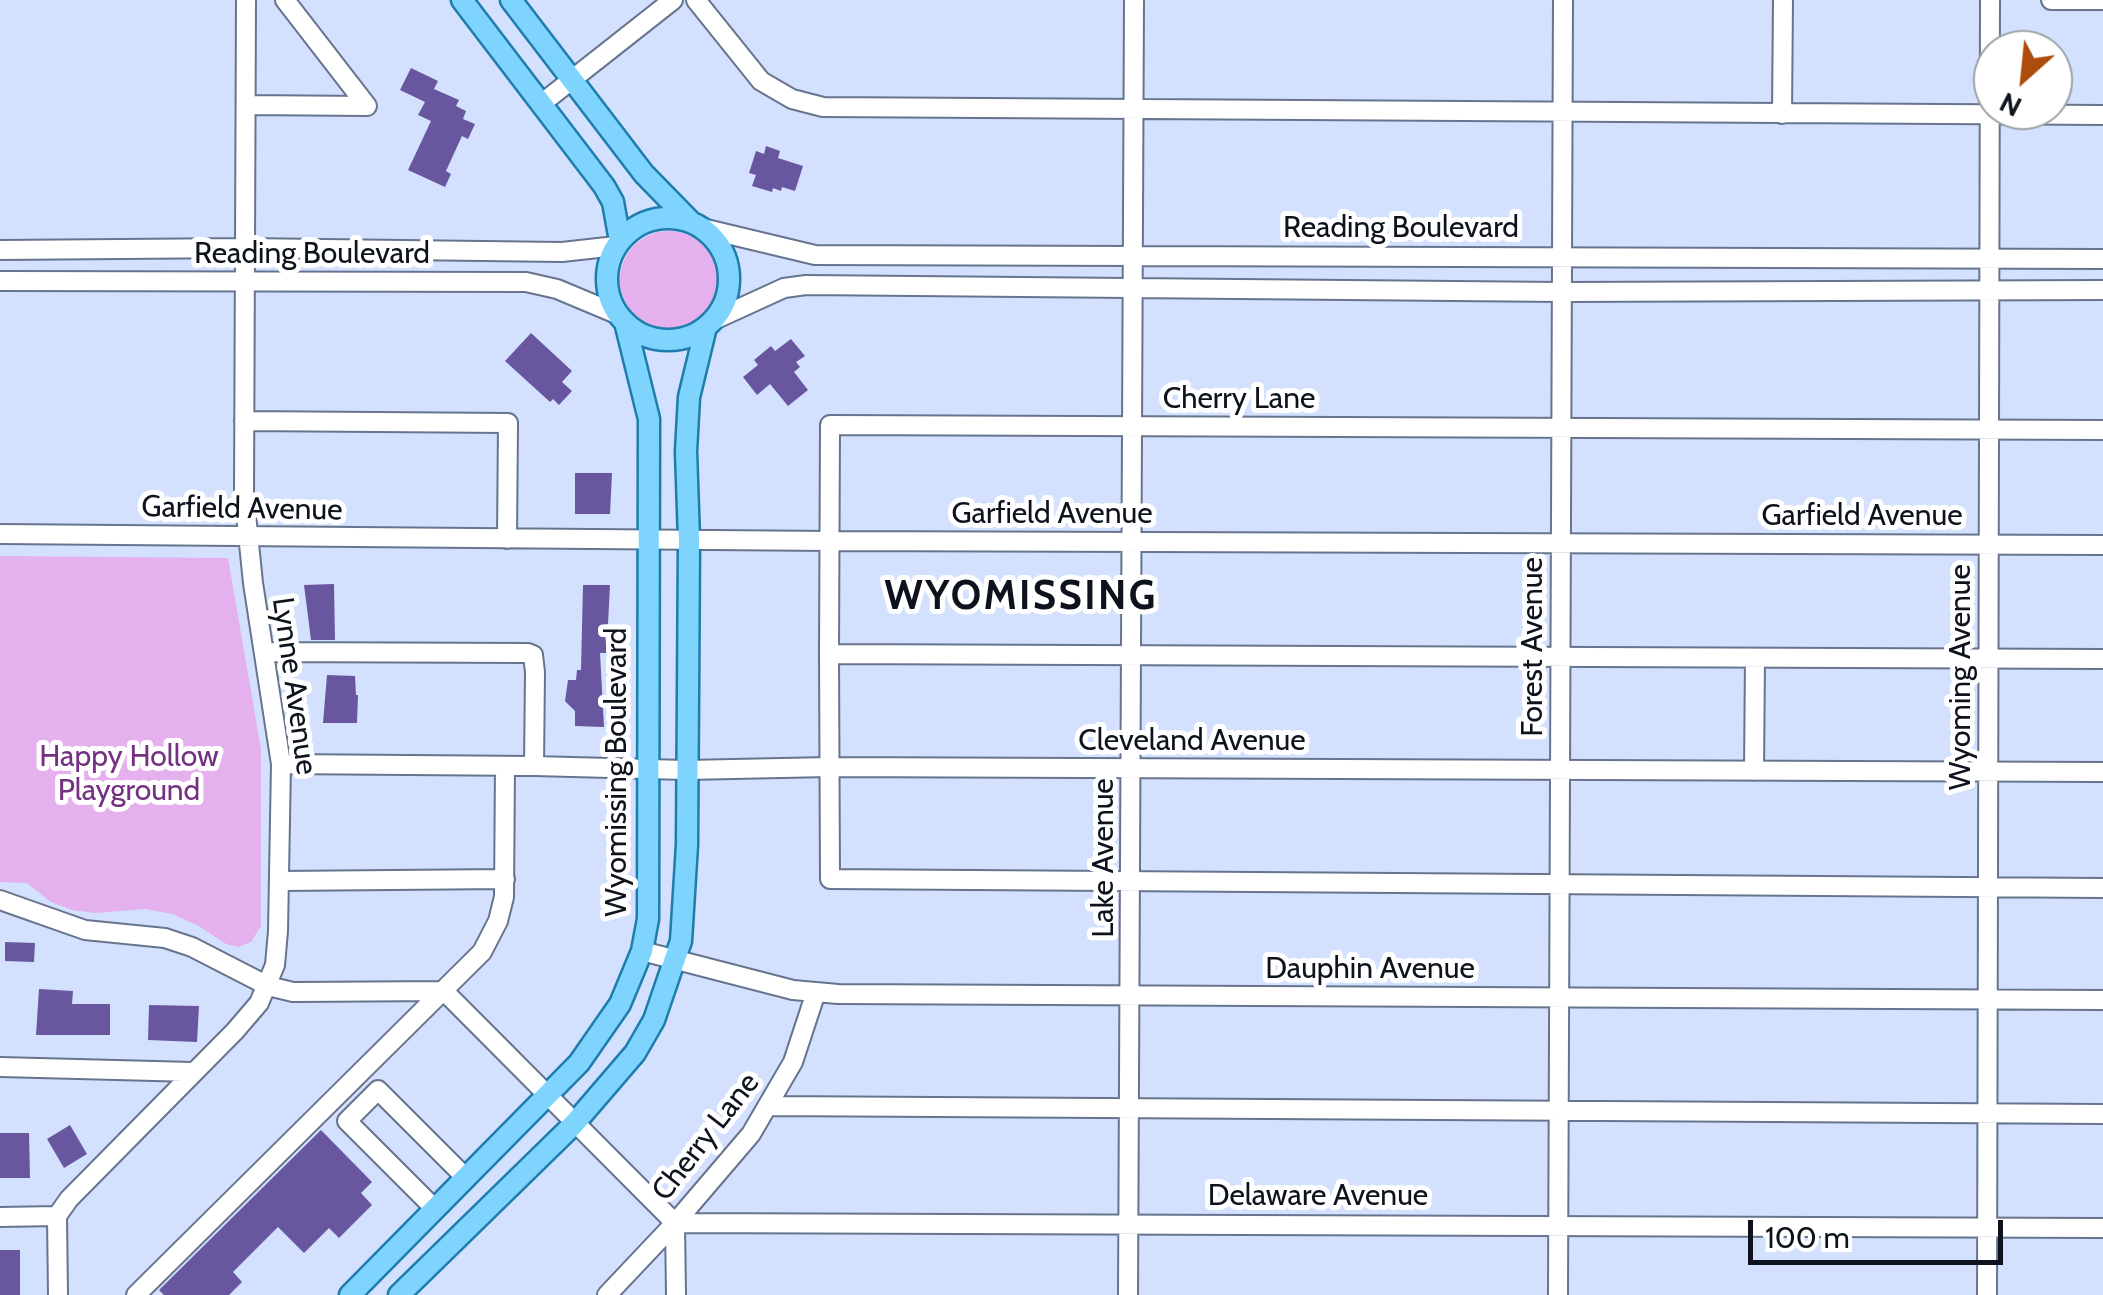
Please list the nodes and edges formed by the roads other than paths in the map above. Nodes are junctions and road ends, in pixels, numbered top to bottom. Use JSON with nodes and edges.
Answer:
{"nodes":[{"id":1,"x":246,"y":0,"type":"edge"},
{"id":2,"x":285,"y":0,"type":"edge"},
{"id":3,"x":462,"y":0,"type":"edge"},
{"id":4,"x":511,"y":0,"type":"edge"},
{"id":5,"x":673,"y":0,"type":"edge"},
{"id":6,"x":696,"y":0,"type":"edge"},
{"id":7,"x":1134,"y":0,"type":"edge"},
{"id":8,"x":1562,"y":0,"type":"edge"},
{"id":9,"x":1783,"y":0,"type":"edge"},
{"id":10,"x":1990,"y":0,"type":"edge"},
{"id":11,"x":2050,"y":0,"type":"edge"},
{"id":12,"x":2103,"y":0,"type":"edge"},
{"id":13,"x":1990,"y":30,"type":"edge"},
{"id":14,"x":574,"y":80,"type":"junction"},
{"id":15,"x":541,"y":104,"type":"junction"},
{"id":16,"x":246,"y":105,"type":"junction"},
{"id":17,"x":1134,"y":111,"type":"junction"},
{"id":18,"x":1563,"y":113,"type":"junction"},
{"id":19,"x":1782,"y":114,"type":"junction"},
{"id":20,"x":1973,"y":114,"type":"edge"},
{"id":21,"x":2073,"y":115,"type":"edge"},
{"id":22,"x":2103,"y":115,"type":"edge"},
{"id":23,"x":1990,"y":130,"type":"edge"},
{"id":24,"x":696,"y":225,"type":"junction"},
{"id":25,"x":618,"y":243,"type":"junction"},
{"id":26,"x":244,"y":248,"type":"junction"},
{"id":27,"x":0,"y":250,"type":"edge"},
{"id":28,"x":1134,"y":255,"type":"junction"},
{"id":29,"x":1562,"y":256,"type":"junction"},
{"id":30,"x":1988,"y":258,"type":"junction"},
{"id":31,"x":2103,"y":259,"type":"edge"},
{"id":32,"x":0,"y":282,"type":"edge"},
{"id":33,"x":243,"y":282,"type":"junction"},
{"id":34,"x":1134,"y":288,"type":"junction"},
{"id":35,"x":2103,"y":290,"type":"edge"},
{"id":36,"x":1562,"y":292,"type":"junction"},
{"id":37,"x":1988,"y":292,"type":"junction"},
{"id":38,"x":622,"y":318,"type":"junction"},
{"id":39,"x":709,"y":324,"type":"junction"},
{"id":40,"x":244,"y":421,"type":"junction"},
{"id":41,"x":1133,"y":426,"type":"junction"},
{"id":42,"x":1562,"y":427,"type":"junction"},
{"id":43,"x":1989,"y":429,"type":"junction"},
{"id":44,"x":2103,"y":430,"type":"edge"},
{"id":45,"x":0,"y":534,"type":"edge"},
{"id":46,"x":246,"y":536,"type":"junction"},
{"id":47,"x":507,"y":539,"type":"junction"},
{"id":48,"x":647,"y":540,"type":"junction"},
{"id":49,"x":689,"y":540,"type":"junction"},
{"id":50,"x":830,"y":541,"type":"junction"},
{"id":51,"x":1132,"y":542,"type":"junction"},
{"id":52,"x":1561,"y":542,"type":"junction"},
{"id":53,"x":1989,"y":544,"type":"junction"},
{"id":54,"x":2103,"y":545,"type":"edge"},
{"id":55,"x":264,"y":652,"type":"junction"},
{"id":56,"x":829,"y":654,"type":"junction"},
{"id":57,"x":1132,"y":655,"type":"junction"},
{"id":58,"x":1561,"y":658,"type":"junction"},
{"id":59,"x":1755,"y":658,"type":"junction"},
{"id":60,"x":1989,"y":658,"type":"junction"},
{"id":61,"x":2103,"y":659,"type":"edge"},
{"id":62,"x":281,"y":764,"type":"junction"},
{"id":63,"x":505,"y":766,"type":"junction"},
{"id":64,"x":534,"y":766,"type":"junction"},
{"id":65,"x":830,"y":767,"type":"junction"},
{"id":66,"x":1131,"y":768,"type":"junction"},
{"id":67,"x":649,"y":769,"type":"junction"},
{"id":68,"x":686,"y":770,"type":"junction"},
{"id":69,"x":1560,"y":770,"type":"junction"},
{"id":70,"x":1754,"y":771,"type":"junction"},
{"id":71,"x":1988,"y":772,"type":"junction"},
{"id":72,"x":2103,"y":772,"type":"edge"},
{"id":73,"x":505,"y":879,"type":"junction"},
{"id":74,"x":279,"y":881,"type":"junction"},
{"id":75,"x":1132,"y":882,"type":"junction"},
{"id":76,"x":1560,"y":884,"type":"junction"},
{"id":77,"x":1988,"y":887,"type":"junction"},
{"id":78,"x":2103,"y":888,"type":"edge"},
{"id":79,"x":0,"y":900,"type":"edge"},
{"id":80,"x":642,"y":951,"type":"junction"},
{"id":81,"x":674,"y":960,"type":"junction"},
{"id":82,"x":268,"y":986,"type":"junction"},
{"id":83,"x":444,"y":990,"type":"junction"},
{"id":84,"x":816,"y":992,"type":"junction"},
{"id":85,"x":1130,"y":996,"type":"junction"},
{"id":86,"x":1559,"y":998,"type":"junction"},
{"id":87,"x":1988,"y":1000,"type":"junction"},
{"id":88,"x":2103,"y":1000,"type":"edge"},
{"id":89,"x":0,"y":1067,"type":"edge"},
{"id":90,"x":194,"y":1072,"type":"junction"},
{"id":91,"x":548,"y":1096,"type":"junction"},
{"id":92,"x":769,"y":1106,"type":"junction"},
{"id":93,"x":1130,"y":1109,"type":"junction"},
{"id":94,"x":1558,"y":1111,"type":"junction"},
{"id":95,"x":1987,"y":1113,"type":"junction"},
{"id":96,"x":2103,"y":1114,"type":"edge"},
{"id":97,"x":574,"y":1124,"type":"junction"},
{"id":98,"x":466,"y":1178,"type":"junction"},
{"id":99,"x":435,"y":1209,"type":"junction"},
{"id":100,"x":57,"y":1216,"type":"junction"},
{"id":101,"x":0,"y":1217,"type":"edge"},
{"id":102,"x":675,"y":1223,"type":"junction"},
{"id":103,"x":1130,"y":1223,"type":"junction"},
{"id":104,"x":1558,"y":1225,"type":"junction"},
{"id":105,"x":1986,"y":1227,"type":"junction"},
{"id":106,"x":2103,"y":1228,"type":"edge"},
{"id":107,"x":58,"y":1295,"type":"edge"},
{"id":108,"x":136,"y":1295,"type":"edge"},
{"id":109,"x":350,"y":1295,"type":"edge"},
{"id":110,"x":399,"y":1295,"type":"edge"},
{"id":111,"x":607,"y":1295,"type":"edge"},
{"id":112,"x":676,"y":1295,"type":"edge"},
{"id":113,"x":1128,"y":1295,"type":"edge"},
{"id":114,"x":1558,"y":1295,"type":"edge"},
{"id":115,"x":1986,"y":1295,"type":"edge"}],
"edges":[{"from":1,"to":16,"type":"street","name":"Lynne Avenue"},
{"from":2,"to":16,"type":"street"},
{"from":3,"to":15,"type":"main road"},
{"from":4,"to":14,"type":"main road"},
{"from":5,"to":14,"type":"street"},
{"from":6,"to":17,"type":"street"},
{"from":7,"to":17,"type":"street","name":"Lake Avenue"},
{"from":8,"to":18,"type":"street","name":"Forest Avenue"},
{"from":9,"to":19,"type":"street"},
{"from":10,"to":13,"type":"street","name":"Wyoming Avenue"},
{"from":11,"to":12,"type":"street"},
{"from":14,"to":15,"type":"street"},
{"from":14,"to":24,"type":"main road"},
{"from":15,"to":25,"type":"main road"},
{"from":16,"to":26,"type":"street","name":"Lynne Avenue"},
{"from":17,"to":18,"type":"street"},
{"from":17,"to":28,"type":"street","name":"Lake Avenue"},
{"from":18,"to":19,"type":"street"},
{"from":18,"to":29,"type":"street","name":"Forest Avenue"},
{"from":19,"to":20,"type":"street"},
{"from":21,"to":22,"type":"street"},
{"from":23,"to":30,"type":"street","name":"Wyoming Avenue"},
{"from":24,"to":25,"type":"main road"},
{"from":24,"to":28,"type":"street","name":"Reading Boulevard"},
{"from":24,"to":39,"type":"main road"},
{"from":25,"to":26,"type":"street","name":"Reading Boulevard"},
{"from":25,"to":38,"type":"main road"},
{"from":26,"to":27,"type":"street","name":"Reading Boulevard"},
{"from":26,"to":33,"type":"street","name":"Lynne Avenue"},
{"from":28,"to":29,"type":"street","name":"Reading Boulevard"},
{"from":28,"to":34,"type":"street","name":"Lake Avenue"},
{"from":29,"to":30,"type":"street","name":"Reading Boulevard"},
{"from":29,"to":36,"type":"street","name":"Forest Avenue"},
{"from":30,"to":31,"type":"street","name":"Reading Boulevard"},
{"from":30,"to":37,"type":"street","name":"Wyoming Avenue"},
{"from":32,"to":33,"type":"street","name":"Reading Boulevard"},
{"from":33,"to":38,"type":"street","name":"Reading Boulevard"},
{"from":33,"to":40,"type":"street","name":"Lynne Avenue"},
{"from":34,"to":36,"type":"street","name":"Reading Boulevard"},
{"from":34,"to":39,"type":"street","name":"Reading Boulevard"},
{"from":34,"to":41,"type":"street","name":"Lake Avenue"},
{"from":35,"to":37,"type":"street","name":"Reading Boulevard"},
{"from":36,"to":37,"type":"street","name":"Reading Boulevard"},
{"from":36,"to":42,"type":"street","name":"Forest Avenue"},
{"from":37,"to":43,"type":"street","name":"Wyoming Avenue"},
{"from":38,"to":39,"type":"main road"},
{"from":38,"to":48,"type":"main road","name":"Wyomissing Boulevard"},
{"from":39,"to":49,"type":"main road"},
{"from":40,"to":46,"type":"street","name":"Lynne Avenue"},
{"from":40,"to":47,"type":"street"},
{"from":41,"to":42,"type":"street","name":"Cherry Lane"},
{"from":41,"to":50,"type":"street","name":"Cherry Lane"},
{"from":41,"to":51,"type":"street","name":"Lake Avenue"},
{"from":42,"to":43,"type":"street","name":"Cherry Lane"},
{"from":42,"to":52,"type":"street","name":"Forest Avenue"},
{"from":43,"to":44,"type":"street","name":"Cherry Lane"},
{"from":43,"to":53,"type":"street","name":"Wyoming Avenue"},
{"from":45,"to":46,"type":"street","name":"Garfield Avenue"},
{"from":46,"to":47,"type":"street","name":"Garfield Avenue"},
{"from":46,"to":55,"type":"street","name":"Lynne Avenue"},
{"from":47,"to":48,"type":"street","name":"Garfield Avenue"},
{"from":48,"to":49,"type":"street","name":"Garfield Avenue"},
{"from":48,"to":67,"type":"main road","name":"Wyomissing Boulevard"},
{"from":49,"to":50,"type":"street","name":"Garfield Avenue"},
{"from":49,"to":68,"type":"main road"},
{"from":50,"to":51,"type":"street","name":"Garfield Avenue"},
{"from":50,"to":56,"type":"street","name":"Cherry Lane"},
{"from":51,"to":52,"type":"street","name":"Garfield Avenue"},
{"from":51,"to":57,"type":"street","name":"Lake Avenue"},
{"from":52,"to":53,"type":"street","name":"Garfield Avenue"},
{"from":52,"to":58,"type":"street","name":"Forest Avenue"},
{"from":53,"to":54,"type":"street","name":"Garfield Avenue"},
{"from":53,"to":60,"type":"street","name":"Wyoming Avenue"},
{"from":55,"to":62,"type":"street","name":"Lynne Avenue"},
{"from":55,"to":64,"type":"street"},
{"from":56,"to":57,"type":"street"},
{"from":56,"to":65,"type":"street","name":"Cherry Lane"},
{"from":57,"to":58,"type":"street"},
{"from":57,"to":66,"type":"street","name":"Lake Avenue"},
{"from":58,"to":59,"type":"street"},
{"from":58,"to":69,"type":"street","name":"Forest Avenue"},
{"from":59,"to":60,"type":"street"},
{"from":59,"to":70,"type":"street"},
{"from":60,"to":61,"type":"street"},
{"from":60,"to":71,"type":"street","name":"Wyoming Avenue"},
{"from":62,"to":63,"type":"street","name":"Cleveland Avenue"},
{"from":62,"to":74,"type":"street","name":"Lynne Avenue"},
{"from":63,"to":64,"type":"street","name":"Cleveland Avenue"},
{"from":63,"to":73,"type":"street"},
{"from":64,"to":67,"type":"street","name":"Cleveland Avenue"},
{"from":65,"to":66,"type":"street","name":"Cleveland Avenue"},
{"from":65,"to":68,"type":"street","name":"Cleveland Avenue"},
{"from":65,"to":75,"type":"street","name":"Cherry Lane"},
{"from":66,"to":69,"type":"street","name":"Cleveland Avenue"},
{"from":66,"to":75,"type":"street","name":"Lake Avenue"},
{"from":67,"to":68,"type":"street","name":"Cleveland Avenue"},
{"from":67,"to":80,"type":"main road","name":"Wyomissing Boulevard"},
{"from":68,"to":81,"type":"main road"},
{"from":69,"to":70,"type":"street","name":"Cleveland Avenue"},
{"from":69,"to":76,"type":"street","name":"Forest Avenue"},
{"from":70,"to":71,"type":"street","name":"Cleveland Avenue"},
{"from":71,"to":72,"type":"street","name":"Cleveland Avenue"},
{"from":71,"to":77,"type":"street","name":"Wyoming Avenue"},
{"from":73,"to":74,"type":"street"},
{"from":73,"to":83,"type":"street"},
{"from":74,"to":82,"type":"street","name":"Lynne Avenue"},
{"from":75,"to":76,"type":"street"},
{"from":75,"to":85,"type":"street","name":"Lake Avenue"},
{"from":76,"to":77,"type":"street"},
{"from":76,"to":86,"type":"street","name":"Forest Avenue"},
{"from":77,"to":78,"type":"street"},
{"from":77,"to":87,"type":"street","name":"Wyoming Avenue"},
{"from":79,"to":82,"type":"street"},
{"from":80,"to":81,"type":"street","name":"Dauphin Avenue"},
{"from":80,"to":91,"type":"main road","name":"Wyomissing Boulevard"},
{"from":81,"to":84,"type":"street","name":"Dauphin Avenue"},
{"from":81,"to":97,"type":"main road"},
{"from":82,"to":83,"type":"street"},
{"from":82,"to":90,"type":"street","name":"Lynne Avenue"},
{"from":83,"to":91,"type":"street"},
{"from":83,"to":108,"type":"street"},
{"from":84,"to":85,"type":"street","name":"Dauphin Avenue"},
{"from":84,"to":92,"type":"street","name":"Cherry Lane"},
{"from":85,"to":86,"type":"street","name":"Dauphin Avenue"},
{"from":85,"to":93,"type":"street","name":"Lake Avenue"},
{"from":86,"to":87,"type":"street","name":"Dauphin Avenue"},
{"from":86,"to":94,"type":"street","name":"Forest Avenue"},
{"from":87,"to":88,"type":"street","name":"Dauphin Avenue"},
{"from":87,"to":95,"type":"street","name":"Wyoming Avenue"},
{"from":89,"to":90,"type":"street"},
{"from":90,"to":100,"type":"street","name":"Lynne Avenue"},
{"from":91,"to":97,"type":"street"},
{"from":91,"to":98,"type":"main road","name":"Wyomissing Boulevard"},
{"from":92,"to":93,"type":"street"},
{"from":92,"to":102,"type":"street","name":"Cherry Lane"},
{"from":93,"to":94,"type":"street"},
{"from":93,"to":103,"type":"street","name":"Lake Avenue"},
{"from":94,"to":95,"type":"street"},
{"from":94,"to":104,"type":"street","name":"Forest Avenue"},
{"from":95,"to":96,"type":"street"},
{"from":95,"to":105,"type":"street","name":"Wyoming Avenue"},
{"from":97,"to":102,"type":"street"},
{"from":97,"to":110,"type":"main road"},
{"from":98,"to":99,"type":"main road","name":"Wyomissing Boulevard"},
{"from":98,"to":99,"type":"street"},
{"from":99,"to":109,"type":"main road","name":"Wyomissing Boulevard"},
{"from":100,"to":101,"type":"street"},
{"from":100,"to":107,"type":"street"},
{"from":102,"to":103,"type":"street","name":"Delaware Avenue"},
{"from":102,"to":111,"type":"street","name":"Cherry Lane"},
{"from":102,"to":112,"type":"street"},
{"from":103,"to":104,"type":"street","name":"Delaware Avenue"},
{"from":103,"to":113,"type":"street","name":"Lake Avenue"},
{"from":104,"to":105,"type":"street","name":"Delaware Avenue"},
{"from":104,"to":114,"type":"street","name":"Forest Avenue"},
{"from":105,"to":106,"type":"street","name":"Delaware Avenue"},
{"from":105,"to":115,"type":"street","name":"Wyoming Avenue"}]}
